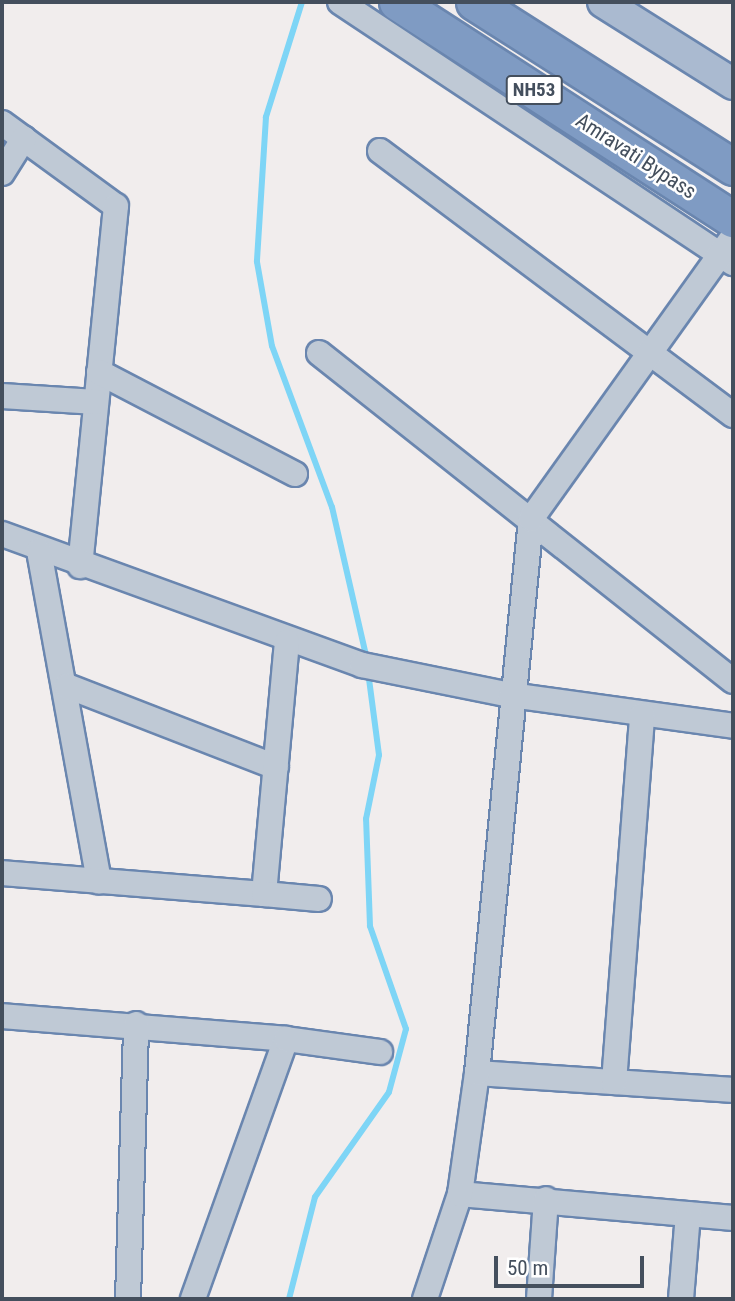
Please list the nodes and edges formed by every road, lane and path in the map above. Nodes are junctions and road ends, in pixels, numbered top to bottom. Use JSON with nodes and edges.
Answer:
{"nodes":[{"id":1,"x":340,"y":2,"type":"edge"},
{"id":2,"x":397,"y":2,"type":"edge"},
{"id":3,"x":474,"y":2,"type":"edge"},
{"id":4,"x":603,"y":2,"type":"edge"},
{"id":5,"x":733,"y":85,"type":"edge"},
{"id":6,"x":2,"y":123,"type":"edge"},
{"id":7,"x":24,"y":138,"type":"junction"},
{"id":8,"x":380,"y":151,"type":"dead end"},
{"id":9,"x":733,"y":167,"type":"edge"},
{"id":10,"x":2,"y":173,"type":"edge"},
{"id":11,"x":733,"y":219,"type":"edge"},
{"id":12,"x":730,"y":252,"type":"edge"},
{"id":13,"x":318,"y":353,"type":"dead end"},
{"id":14,"x":654,"y":355,"type":"junction"},
{"id":15,"x":99,"y":372,"type":"junction"},
{"id":16,"x":2,"y":396,"type":"edge"},
{"id":17,"x":96,"y":402,"type":"junction"},
{"id":18,"x":733,"y":415,"type":"edge"},
{"id":19,"x":295,"y":474,"type":"dead end"},
{"id":20,"x":531,"y":519,"type":"junction"},
{"id":21,"x":2,"y":534,"type":"edge"},
{"id":22,"x":39,"y":551,"type":"junction"},
{"id":23,"x":80,"y":566,"type":"junction"},
{"id":24,"x":287,"y":642,"type":"junction"},
{"id":25,"x":733,"y":681,"type":"edge"},
{"id":26,"x":67,"y":686,"type":"junction"},
{"id":27,"x":511,"y":695,"type":"junction"},
{"id":28,"x":642,"y":715,"type":"junction"},
{"id":29,"x":733,"y":726,"type":"edge"},
{"id":30,"x":276,"y":767,"type":"junction"},
{"id":31,"x":2,"y":873,"type":"edge"},
{"id":32,"x":99,"y":882,"type":"junction"},
{"id":33,"x":264,"y":894,"type":"junction"},
{"id":34,"x":319,"y":899,"type":"dead end"},
{"id":35,"x":2,"y":1016,"type":"edge"},
{"id":36,"x":136,"y":1024,"type":"junction"},
{"id":37,"x":286,"y":1039,"type":"junction"},
{"id":38,"x":380,"y":1052,"type":"dead end"},
{"id":39,"x":477,"y":1073,"type":"junction"},
{"id":40,"x":614,"y":1082,"type":"junction"},
{"id":41,"x":733,"y":1090,"type":"edge"},
{"id":42,"x":460,"y":1194,"type":"junction"},
{"id":43,"x":546,"y":1199,"type":"junction"},
{"id":44,"x":688,"y":1214,"type":"junction"},
{"id":45,"x":733,"y":1218,"type":"edge"},
{"id":46,"x":128,"y":1299,"type":"edge"},
{"id":47,"x":194,"y":1299,"type":"edge"},
{"id":48,"x":425,"y":1299,"type":"edge"},
{"id":49,"x":539,"y":1299,"type":"edge"},
{"id":50,"x":681,"y":1299,"type":"edge"}],
"edges":[{"from":1,"to":12,"type":"street"},
{"from":2,"to":11,"type":"highway","name":"Amravati Bypass","number":"NH53"},
{"from":3,"to":9,"type":"highway","name":"Amravati Bypass","number":"NH53"},
{"from":4,"to":5,"type":"main road"},
{"from":6,"to":7,"type":"street"},
{"from":7,"to":10,"type":"street"},
{"from":7,"to":15,"type":"street"},
{"from":8,"to":14,"type":"street"},
{"from":12,"to":14,"type":"street"},
{"from":13,"to":20,"type":"street"},
{"from":14,"to":18,"type":"street"},
{"from":14,"to":20,"type":"street"},
{"from":15,"to":17,"type":"street"},
{"from":15,"to":19,"type":"street"},
{"from":16,"to":17,"type":"street"},
{"from":17,"to":23,"type":"street"},
{"from":20,"to":25,"type":"street"},
{"from":20,"to":27,"type":"street"},
{"from":21,"to":22,"type":"street"},
{"from":22,"to":23,"type":"street"},
{"from":22,"to":26,"type":"street"},
{"from":23,"to":24,"type":"street"},
{"from":24,"to":27,"type":"street"},
{"from":24,"to":30,"type":"street"},
{"from":26,"to":30,"type":"street"},
{"from":26,"to":32,"type":"street"},
{"from":27,"to":28,"type":"street"},
{"from":27,"to":39,"type":"street"},
{"from":28,"to":29,"type":"street"},
{"from":28,"to":40,"type":"street"},
{"from":30,"to":33,"type":"street"},
{"from":31,"to":32,"type":"street"},
{"from":32,"to":33,"type":"street"},
{"from":33,"to":34,"type":"street"},
{"from":35,"to":36,"type":"street"},
{"from":36,"to":37,"type":"street"},
{"from":36,"to":46,"type":"street"},
{"from":37,"to":38,"type":"street"},
{"from":37,"to":47,"type":"street"},
{"from":39,"to":40,"type":"street"},
{"from":39,"to":42,"type":"street"},
{"from":40,"to":41,"type":"street"},
{"from":42,"to":43,"type":"street"},
{"from":42,"to":48,"type":"street"},
{"from":43,"to":44,"type":"street"},
{"from":43,"to":49,"type":"street"},
{"from":44,"to":45,"type":"street"},
{"from":44,"to":50,"type":"street"}]}
